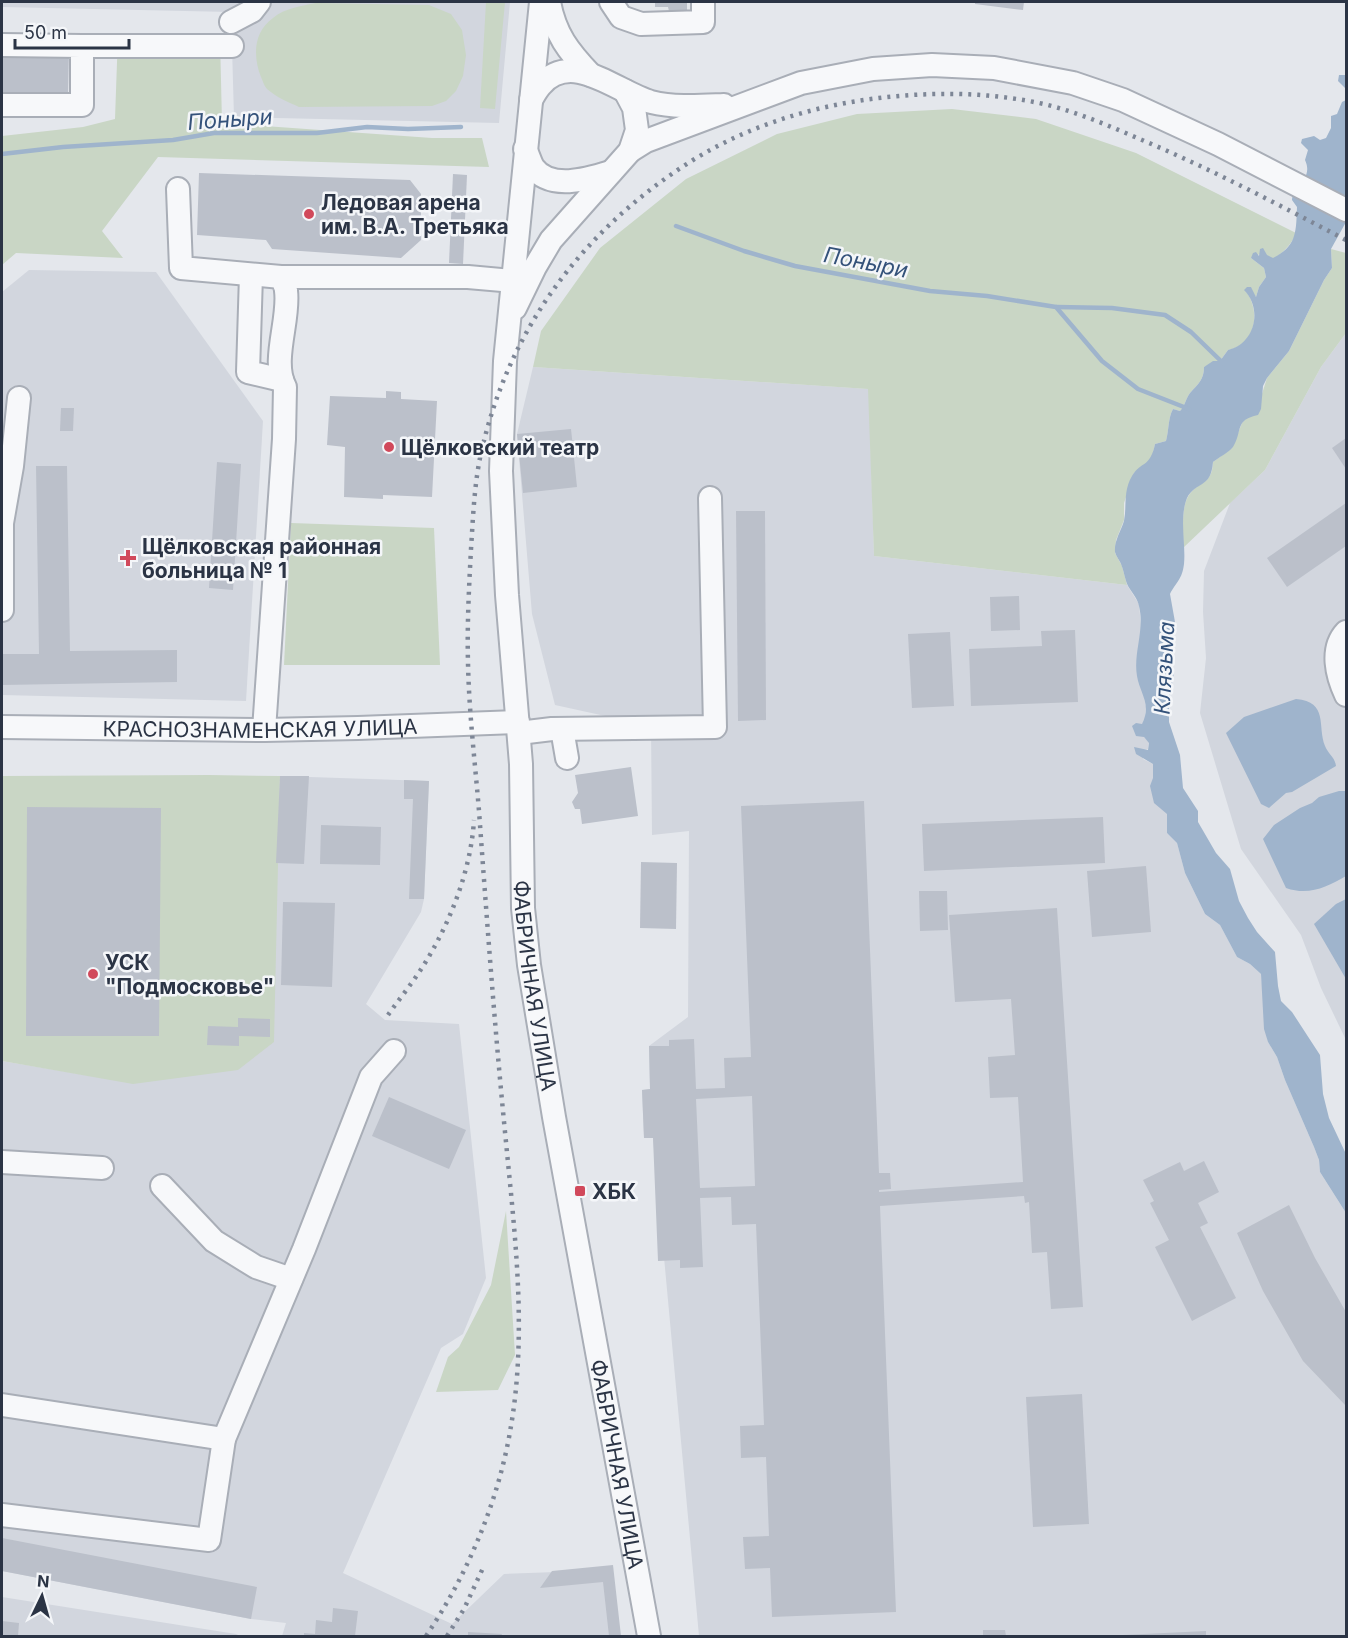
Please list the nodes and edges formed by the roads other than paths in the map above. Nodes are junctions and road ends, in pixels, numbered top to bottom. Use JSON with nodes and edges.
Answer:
{"nodes":[{"id":1,"x":260,"y":2,"type":"edge"},
{"id":2,"x":541,"y":2,"type":"edge"},
{"id":3,"x":549,"y":2,"type":"edge"},
{"id":4,"x":611,"y":2,"type":"edge"},
{"id":5,"x":703,"y":2,"type":"edge"},
{"id":6,"x":231,"y":22,"type":"dead end"},
{"id":7,"x":2,"y":45,"type":"edge"},
{"id":8,"x":82,"y":46,"type":"junction"},
{"id":9,"x":232,"y":46,"type":"dead end"},
{"id":10,"x":591,"y":75,"type":"junction"},
{"id":11,"x":626,"y":91,"type":"junction"},
{"id":12,"x":530,"y":102,"type":"junction"},
{"id":13,"x":743,"y":104,"type":"junction"},
{"id":14,"x":2,"y":105,"type":"edge"},
{"id":15,"x":526,"y":141,"type":"junction"},
{"id":16,"x":630,"y":151,"type":"junction"},
{"id":17,"x":611,"y":172,"type":"junction"},
{"id":18,"x":178,"y":189,"type":"dead end"},
{"id":19,"x":1347,"y":210,"type":"edge"},
{"id":20,"x":251,"y":275,"type":"junction"},
{"id":21,"x":281,"y":278,"type":"junction"},
{"id":22,"x":512,"y":281,"type":"junction"},
{"id":23,"x":508,"y":326,"type":"junction"},
{"id":24,"x":282,"y":380,"type":"junction"},
{"id":25,"x":20,"y":398,"type":"dead end"},
{"id":26,"x":710,"y":498,"type":"dead end"},
{"id":27,"x":2,"y":610,"type":"edge"},
{"id":28,"x":1347,"y":632,"type":"edge"},
{"id":29,"x":1347,"y":695,"type":"edge"},
{"id":30,"x":2,"y":728,"type":"edge"},
{"id":31,"x":519,"y":728,"type":"junction"},
{"id":32,"x":562,"y":729,"type":"junction"},
{"id":33,"x":264,"y":730,"type":"junction"},
{"id":34,"x":567,"y":758,"type":"dead end"},
{"id":35,"x":394,"y":1051,"type":"dead end"},
{"id":36,"x":2,"y":1162,"type":"edge"},
{"id":37,"x":102,"y":1168,"type":"dead end"},
{"id":38,"x":162,"y":1186,"type":"dead end"},
{"id":39,"x":291,"y":1279,"type":"junction"},
{"id":40,"x":2,"y":1405,"type":"edge"},
{"id":41,"x":224,"y":1439,"type":"junction"},
{"id":42,"x":2,"y":1515,"type":"edge"},
{"id":43,"x":649,"y":1636,"type":"edge"}],
"edges":[{"from":1,"to":6,"type":"street"},
{"from":2,"to":12,"type":"street","name":"ФАБРИЧНАЯ УЛИЦА"},
{"from":3,"to":10,"type":"street"},
{"from":4,"to":5,"type":"street"},
{"from":7,"to":8,"type":"street"},
{"from":8,"to":9,"type":"street"},
{"from":8,"to":14,"type":"street"},
{"from":10,"to":11,"type":"street"},
{"from":10,"to":12,"type":"street"},
{"from":11,"to":13,"type":"street"},
{"from":11,"to":16,"type":"street"},
{"from":12,"to":15,"type":"street","name":"ФАБРИЧНАЯ УЛИЦА"},
{"from":13,"to":16,"type":"street"},
{"from":13,"to":19,"type":"street"},
{"from":15,"to":17,"type":"street"},
{"from":15,"to":22,"type":"street","name":"ФАБРИЧНАЯ УЛИЦА"},
{"from":16,"to":17,"type":"street","name":"ФАБРИЧНАЯ УЛИЦА"},
{"from":17,"to":23,"type":"street","name":"ФАБРИЧНАЯ УЛИЦА"},
{"from":18,"to":20,"type":"street"},
{"from":20,"to":21,"type":"street"},
{"from":20,"to":24,"type":"street"},
{"from":21,"to":22,"type":"street"},
{"from":21,"to":24,"type":"street"},
{"from":22,"to":23,"type":"street","name":"ФАБРИЧНАЯ УЛИЦА"},
{"from":23,"to":31,"type":"street","name":"ФАБРИЧНАЯ УЛИЦА"},
{"from":24,"to":33,"type":"street"},
{"from":25,"to":27,"type":"street"},
{"from":26,"to":32,"type":"street","name":"КРАСНОЗНАМЕНСКАЯ УЛИЦА"},
{"from":28,"to":29,"type":"street"},
{"from":30,"to":33,"type":"street","name":"КРАСНОЗНАМЕНСКАЯ УЛИЦА"},
{"from":31,"to":32,"type":"street","name":"КРАСНОЗНАМЕНСКАЯ УЛИЦА"},
{"from":31,"to":33,"type":"street","name":"КРАСНОЗНАМЕНСКАЯ УЛИЦА"},
{"from":31,"to":43,"type":"street","name":"ФАБРИЧНАЯ УЛИЦА"},
{"from":32,"to":34,"type":"street"},
{"from":35,"to":39,"type":"street"},
{"from":36,"to":37,"type":"street"},
{"from":38,"to":39,"type":"street"},
{"from":39,"to":41,"type":"street"},
{"from":40,"to":41,"type":"street"},
{"from":41,"to":42,"type":"street"}]}
